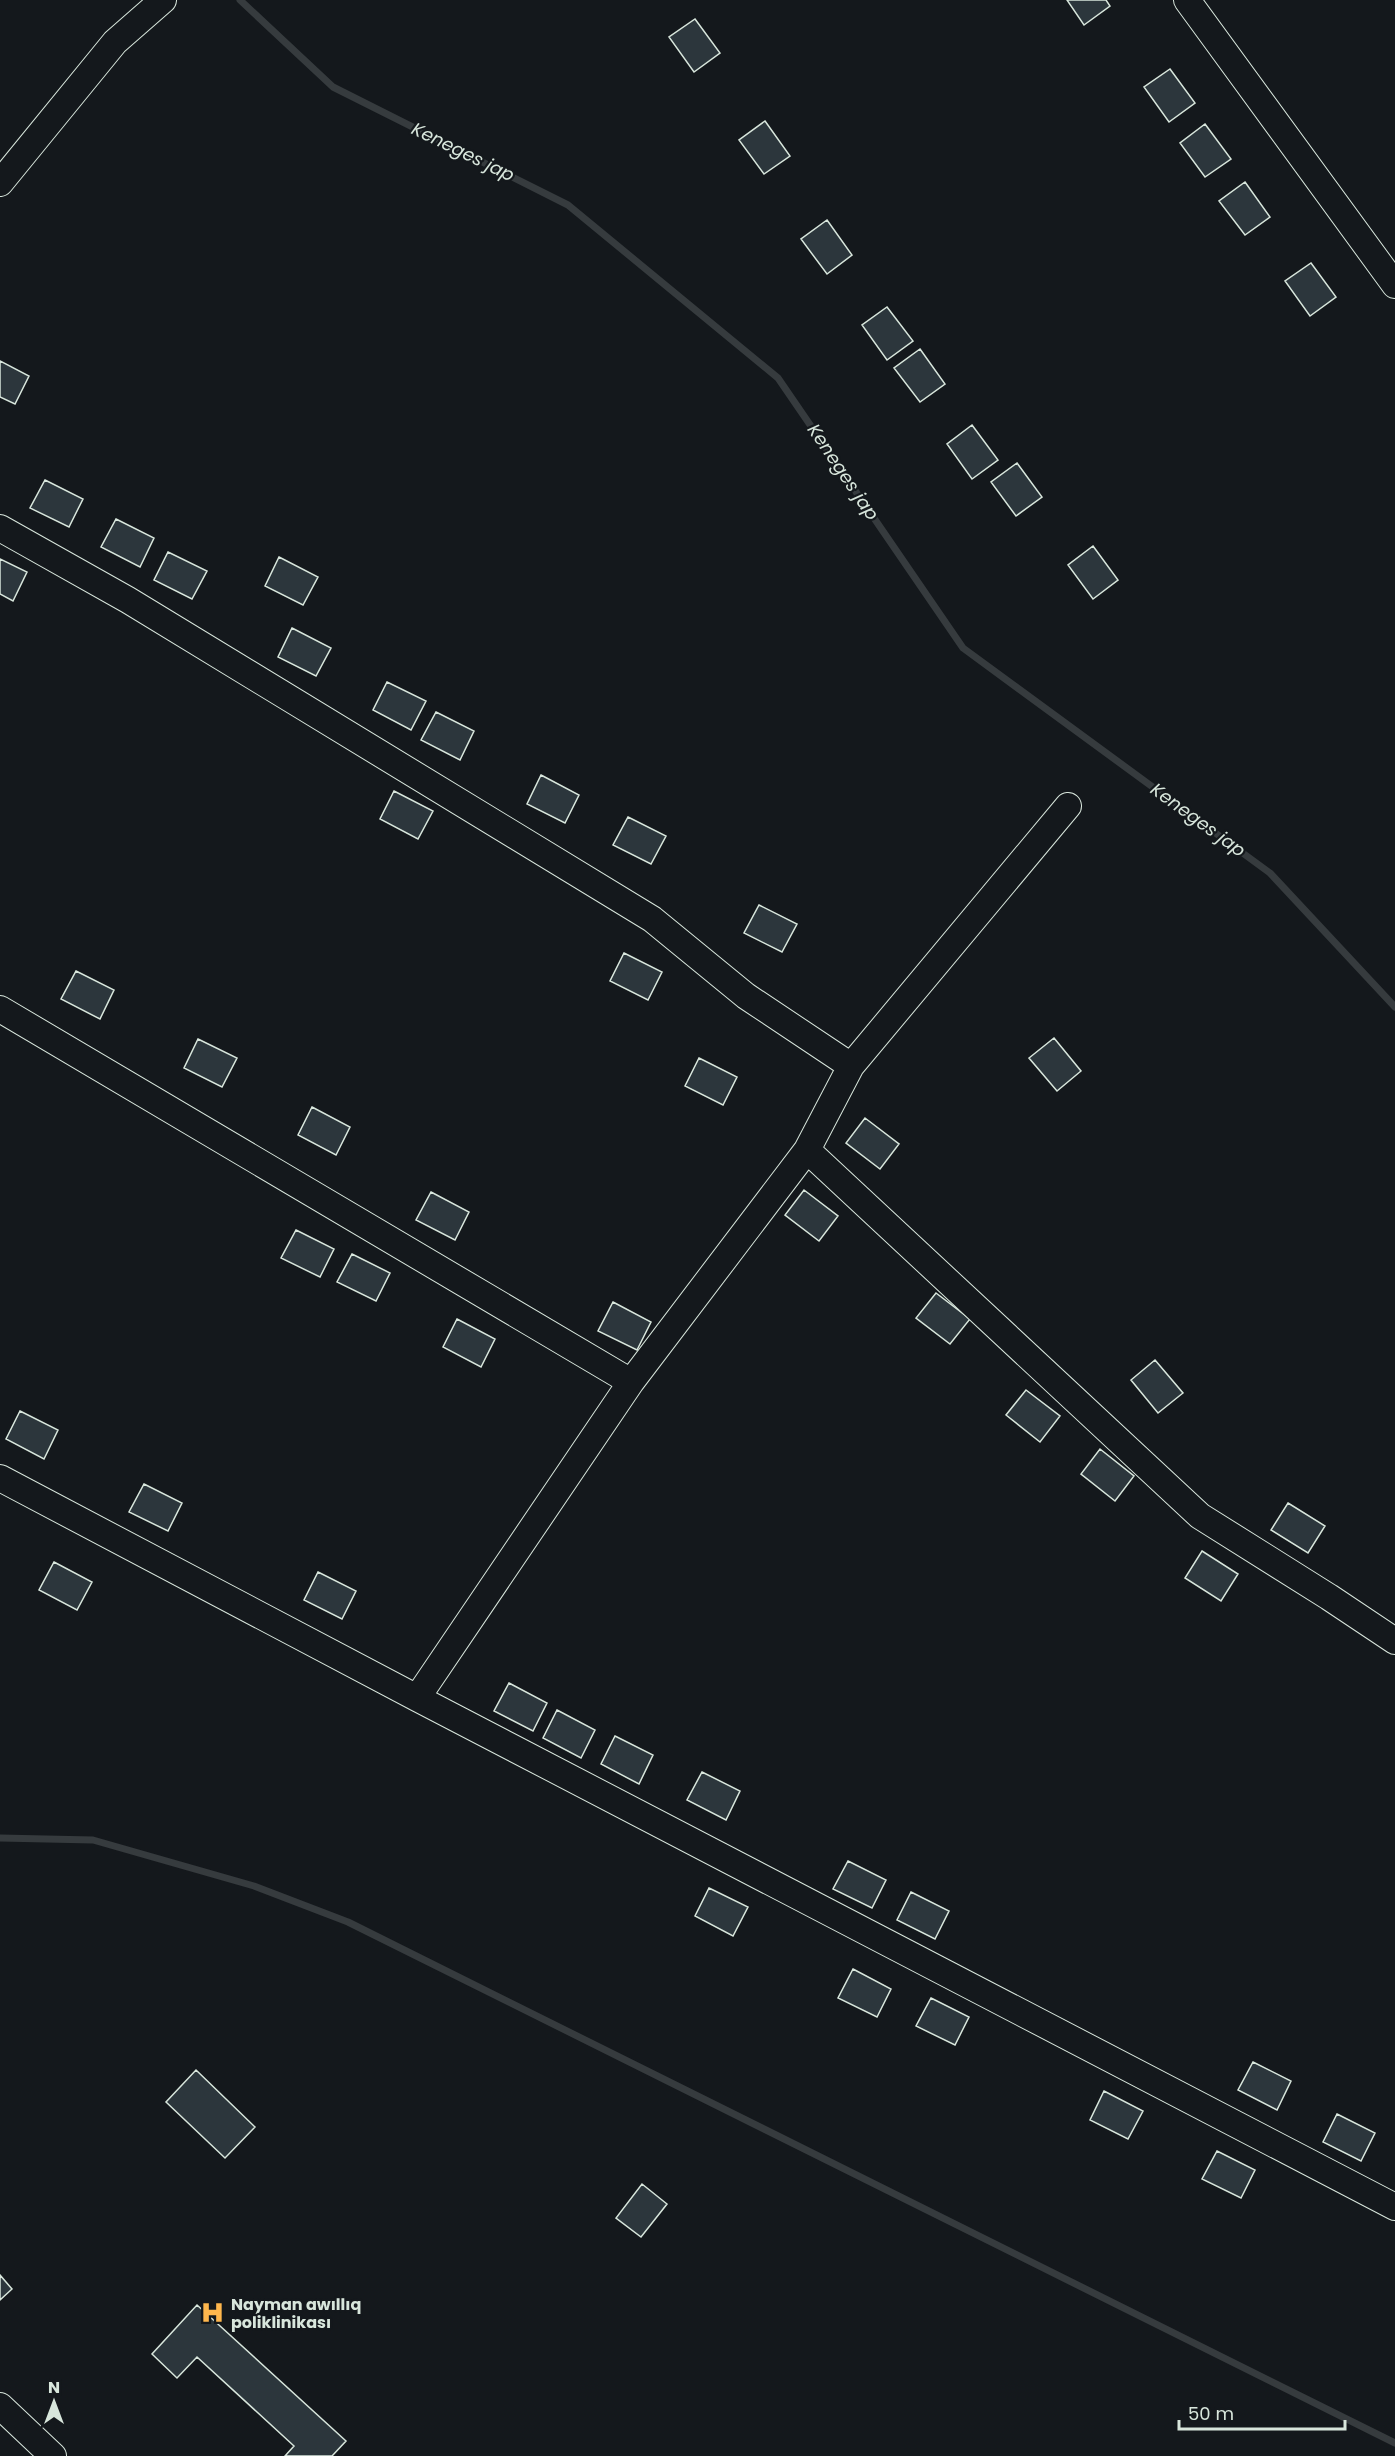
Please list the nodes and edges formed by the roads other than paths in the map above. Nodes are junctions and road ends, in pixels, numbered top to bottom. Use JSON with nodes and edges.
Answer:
{"nodes":[{"id":1,"x":1186,"y":0,"type":"edge"},
{"id":2,"x":149,"y":5,"type":"edge"},
{"id":3,"x":0,"y":183,"type":"edge"},
{"id":4,"x":1395,"y":285,"type":"edge"},
{"id":5,"x":0,"y":528,"type":"edge"},
{"id":6,"x":1068,"y":806,"type":"dead end"},
{"id":7,"x":0,"y":1009,"type":"edge"},
{"id":8,"x":851,"y":1066,"type":"junction"},
{"id":9,"x":807,"y":1150,"type":"junction"},
{"id":10,"x":631,"y":1383,"type":"junction"},
{"id":11,"x":0,"y":1478,"type":"edge"},
{"id":12,"x":1395,"y":1641,"type":"edge"},
{"id":13,"x":417,"y":1698,"type":"junction"},
{"id":14,"x":1395,"y":2207,"type":"edge"},
{"id":15,"x":0,"y":2406,"type":"edge"},
{"id":16,"x":53,"y":2456,"type":"edge"}],
"edges":[{"from":1,"to":4,"type":"street"},
{"from":2,"to":3,"type":"street"},
{"from":5,"to":8,"type":"street"},
{"from":6,"to":8,"type":"street"},
{"from":7,"to":10,"type":"street"},
{"from":8,"to":9,"type":"street"},
{"from":9,"to":10,"type":"street"},
{"from":9,"to":12,"type":"street"},
{"from":10,"to":13,"type":"street"},
{"from":11,"to":13,"type":"street"},
{"from":13,"to":14,"type":"street"},
{"from":15,"to":16,"type":"street"}]}
